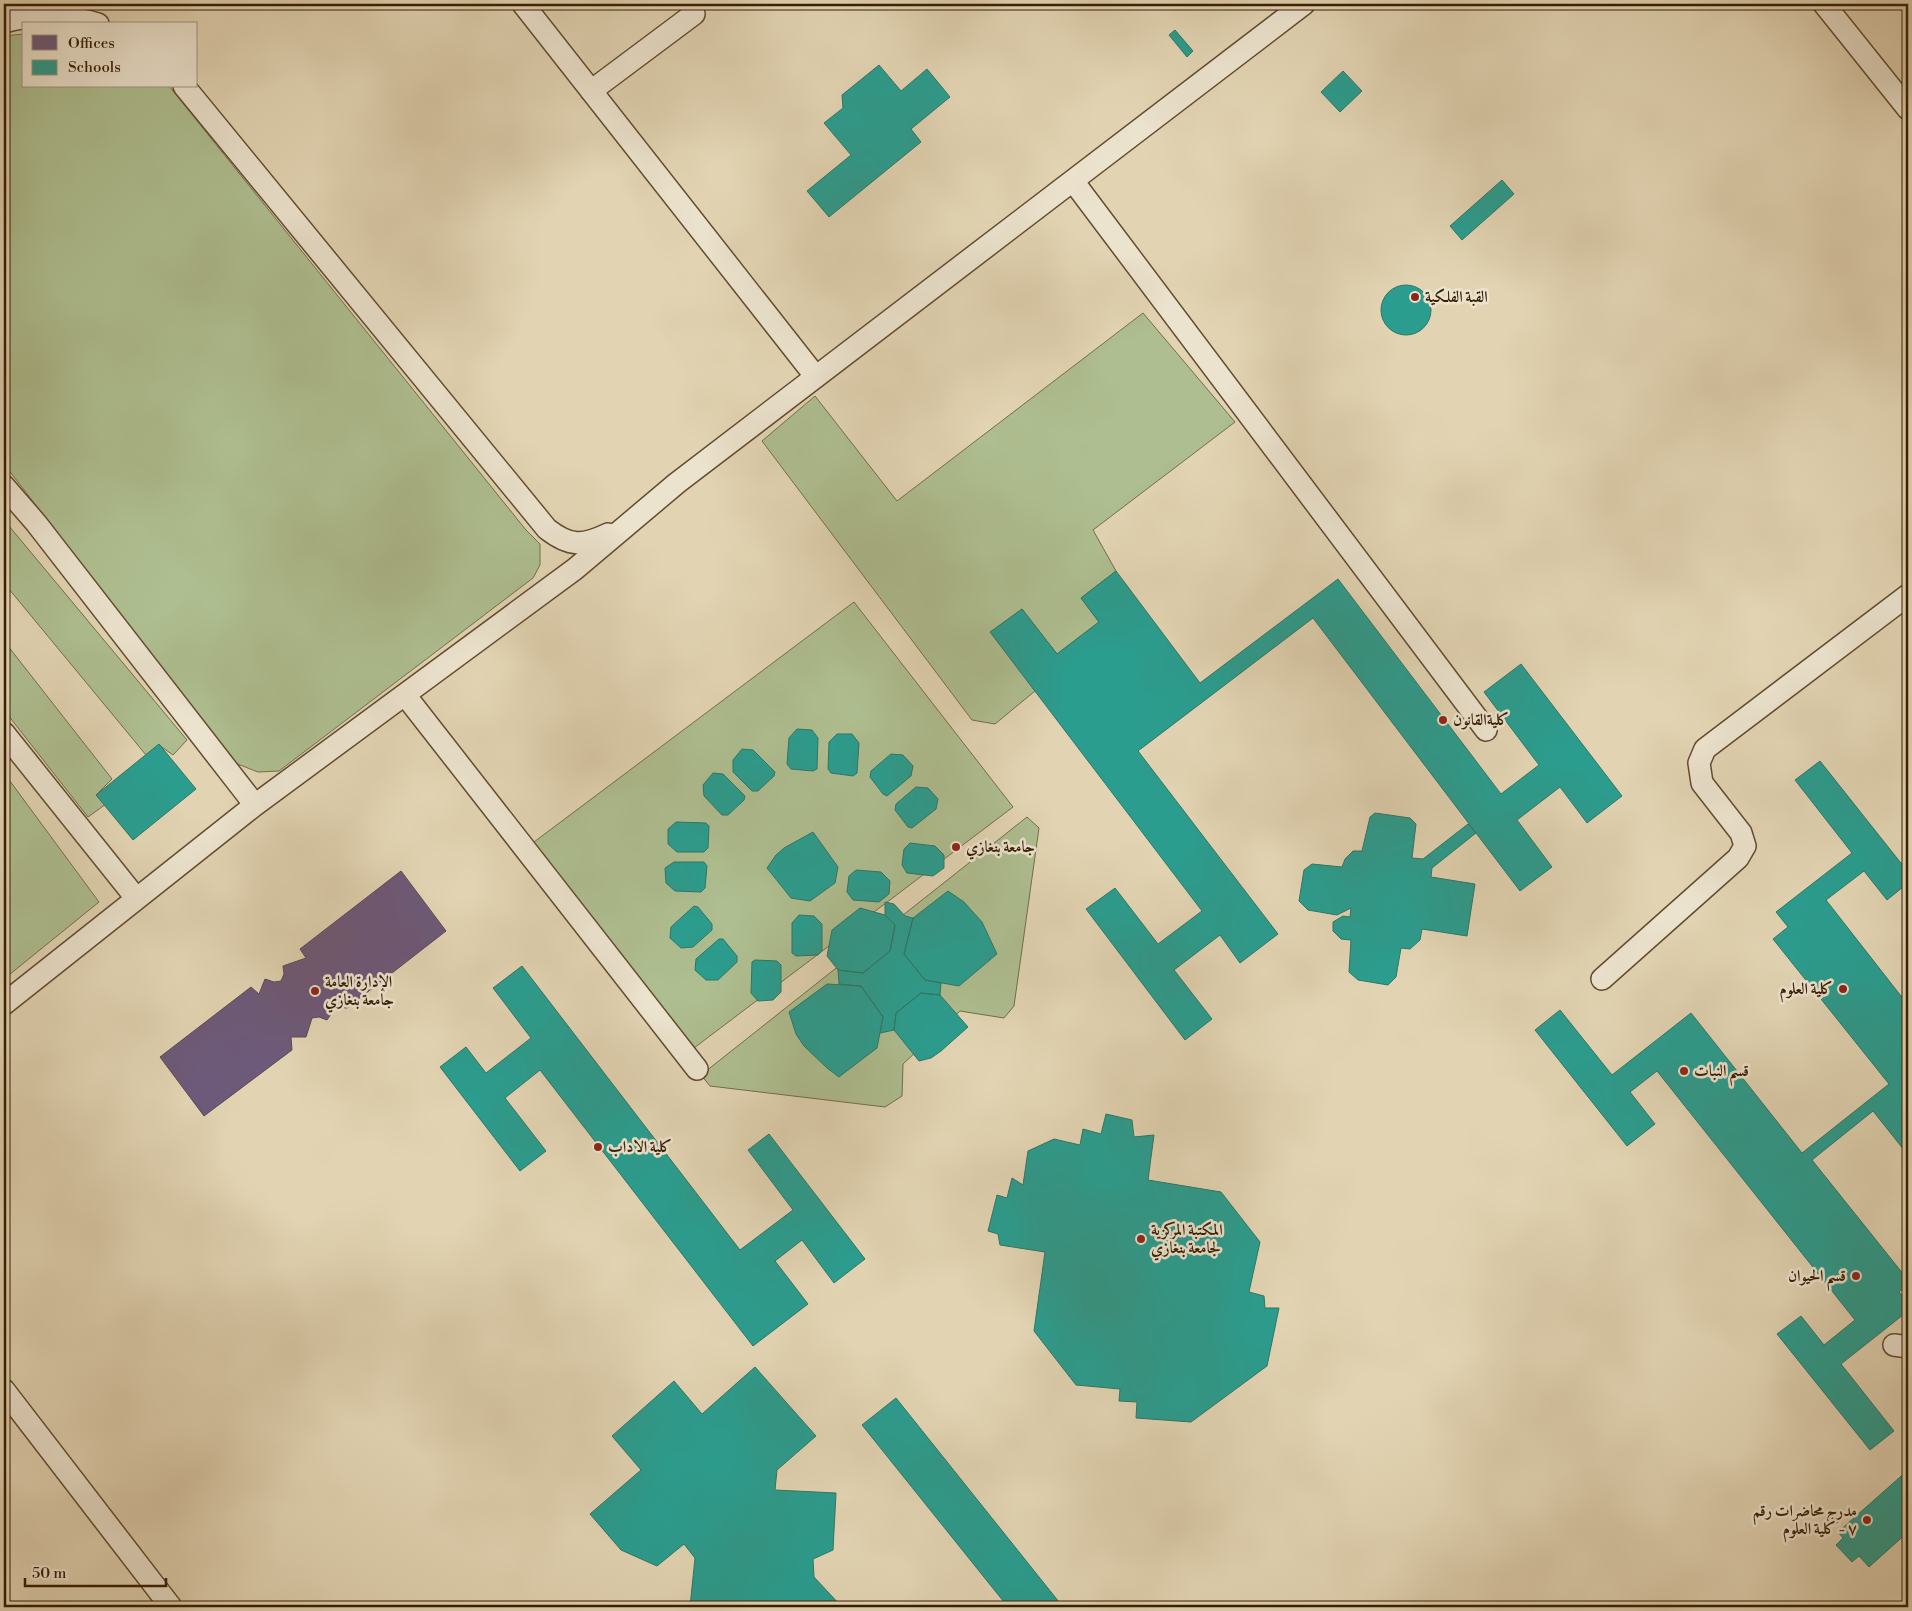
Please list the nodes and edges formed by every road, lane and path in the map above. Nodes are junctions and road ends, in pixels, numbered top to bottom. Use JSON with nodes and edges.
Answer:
{"nodes":[{"id":1,"x":523,"y":4,"type":"edge"},
{"id":2,"x":1304,"y":4,"type":"edge"},
{"id":3,"x":1824,"y":4,"type":"edge"},
{"id":4,"x":694,"y":14,"type":"dead end"},
{"id":5,"x":4,"y":22,"type":"edge"},
{"id":6,"x":91,"y":22,"type":"edge"},
{"id":7,"x":186,"y":88,"type":"edge"},
{"id":8,"x":592,"y":91,"type":"junction"},
{"id":9,"x":1908,"y":109,"type":"edge"},
{"id":10,"x":1073,"y":181,"type":"junction"},
{"id":11,"x":816,"y":377,"type":"junction"},
{"id":12,"x":4,"y":486,"type":"edge"},
{"id":13,"x":622,"y":528,"type":"junction"},
{"id":14,"x":1906,"y":602,"type":"edge"},
{"id":15,"x":405,"y":695,"type":"junction"},
{"id":16,"x":1486,"y":730,"type":"dead end"},
{"id":17,"x":4,"y":733,"type":"edge"},
{"id":18,"x":255,"y":805,"type":"junction"},
{"id":19,"x":136,"y":898,"type":"junction"},
{"id":20,"x":1602,"y":979,"type":"dead end"},
{"id":21,"x":4,"y":1004,"type":"edge"},
{"id":22,"x":697,"y":1069,"type":"dead end"},
{"id":23,"x":4,"y":1390,"type":"edge"},
{"id":24,"x":171,"y":1607,"type":"edge"}],
"edges":[{"from":1,"to":8,"type":"lane"},
{"from":2,"to":10,"type":"lane"},
{"from":3,"to":9,"type":"lane"},
{"from":4,"to":8,"type":"lane"},
{"from":5,"to":6,"type":"lane"},
{"from":7,"to":13,"type":"lane"},
{"from":8,"to":11,"type":"lane"},
{"from":10,"to":11,"type":"lane"},
{"from":10,"to":16,"type":"lane"},
{"from":11,"to":13,"type":"lane"},
{"from":12,"to":18,"type":"lane"},
{"from":13,"to":15,"type":"lane"},
{"from":14,"to":20,"type":"lane"},
{"from":15,"to":18,"type":"lane"},
{"from":15,"to":22,"type":"lane"},
{"from":17,"to":19,"type":"lane"},
{"from":18,"to":19,"type":"lane"},
{"from":19,"to":21,"type":"lane"},
{"from":23,"to":24,"type":"lane"}]}
